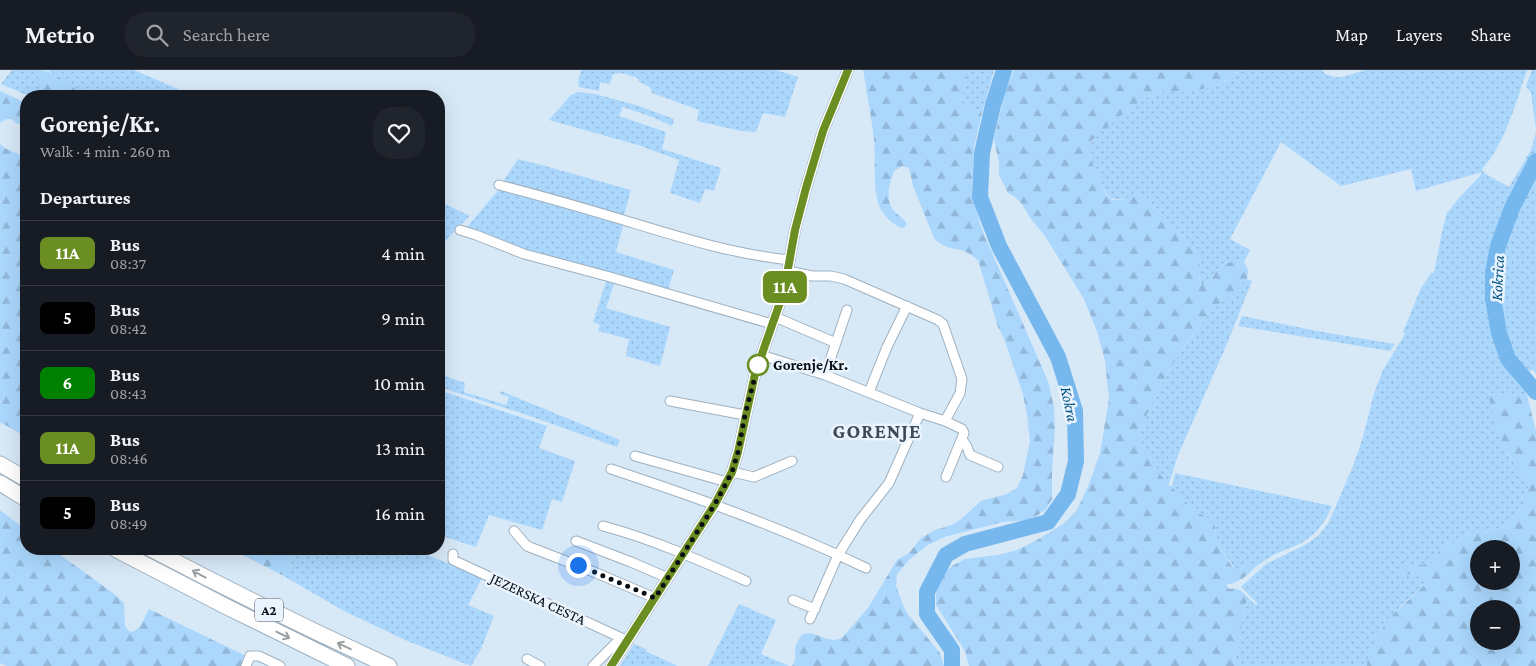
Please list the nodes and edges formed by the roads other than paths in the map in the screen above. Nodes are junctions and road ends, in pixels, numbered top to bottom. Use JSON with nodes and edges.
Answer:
{"nodes":[{"id":1,"x":848,"y":70,"type":"edge"},
{"id":2,"x":499,"y":184,"type":"dead end"},
{"id":3,"x":460,"y":230,"type":"dead end"},
{"id":4,"x":790,"y":260,"type":"junction"},
{"id":5,"x":788,"y":272,"type":"junction"},
{"id":6,"x":907,"y":306,"type":"junction"},
{"id":7,"x":847,"y":310,"type":"dead end"},
{"id":8,"x":773,"y":321,"type":"junction"},
{"id":9,"x":836,"y":343,"type":"junction"},
{"id":10,"x":761,"y":355,"type":"junction"},
{"id":11,"x":825,"y":375,"type":"junction"},
{"id":12,"x":869,"y":392,"type":"junction"},
{"id":13,"x":670,"y":401,"type":"dead end"},
{"id":14,"x":920,"y":413,"type":"junction"},
{"id":15,"x":745,"y":415,"type":"junction"},
{"id":16,"x":945,"y":420,"type":"junction"},
{"id":17,"x":962,"y":439,"type":"junction"},
{"id":18,"x":635,"y":456,"type":"dead end"},
{"id":19,"x":792,"y":461,"type":"dead end"},
{"id":20,"x":0,"y":464,"type":"edge"},
{"id":21,"x":998,"y":467,"type":"dead end"},
{"id":22,"x":611,"y":469,"type":"dead end"},
{"id":23,"x":732,"y":472,"type":"junction"},
{"id":24,"x":20,"y":476,"type":"edge"},
{"id":25,"x":946,"y":477,"type":"dead end"},
{"id":26,"x":727,"y":482,"type":"junction"},
{"id":27,"x":0,"y":483,"type":"edge"},
{"id":28,"x":20,"y":495,"type":"edge"},
{"id":29,"x":715,"y":504,"type":"junction"},
{"id":30,"x":603,"y":526,"type":"dead end"},
{"id":31,"x":514,"y":530,"type":"dead end"},
{"id":32,"x":576,"y":541,"type":"dead end"},
{"id":33,"x":453,"y":554,"type":"dead end"},
{"id":34,"x":682,"y":554,"type":"junction"},
{"id":35,"x":127,"y":555,"type":"edge"},
{"id":36,"x":163,"y":555,"type":"edge"},
{"id":37,"x":838,"y":555,"type":"junction"},
{"id":38,"x":866,"y":568,"type":"dead end"},
{"id":39,"x":668,"y":578,"type":"junction"},
{"id":40,"x":746,"y":581,"type":"dead end"},
{"id":41,"x":655,"y":598,"type":"junction"},
{"id":42,"x":793,"y":600,"type":"dead end"},
{"id":43,"x":815,"y":609,"type":"junction"},
{"id":44,"x":810,"y":619,"type":"dead end"},
{"id":45,"x":624,"y":639,"type":"junction"},
{"id":46,"x":527,"y":659,"type":"dead end"},
{"id":47,"x":246,"y":666,"type":"edge"},
{"id":48,"x":280,"y":666,"type":"edge"},
{"id":49,"x":348,"y":666,"type":"edge"},
{"id":50,"x":389,"y":666,"type":"edge"},
{"id":51,"x":540,"y":666,"type":"edge"},
{"id":52,"x":593,"y":666,"type":"edge"},
{"id":53,"x":611,"y":666,"type":"edge"}],
"edges":[{"from":1,"to":4,"type":"street"},
{"from":2,"to":4,"type":"street"},
{"from":3,"to":8,"type":"street"},
{"from":4,"to":5,"type":"street"},
{"from":5,"to":6,"type":"street"},
{"from":5,"to":8,"type":"street"},
{"from":6,"to":12,"type":"street"},
{"from":6,"to":16,"type":"street"},
{"from":7,"to":9,"type":"street"},
{"from":8,"to":9,"type":"street"},
{"from":8,"to":10,"type":"street"},
{"from":9,"to":11,"type":"street"},
{"from":10,"to":11,"type":"street"},
{"from":10,"to":15,"type":"street"},
{"from":11,"to":12,"type":"street"},
{"from":12,"to":14,"type":"street"},
{"from":13,"to":15,"type":"street"},
{"from":14,"to":16,"type":"street"},
{"from":14,"to":37,"type":"street"},
{"from":15,"to":23,"type":"street"},
{"from":16,"to":17,"type":"street"},
{"from":17,"to":21,"type":"street"},
{"from":17,"to":25,"type":"street"},
{"from":18,"to":26,"type":"street"},
{"from":19,"to":23,"type":"street"},
{"from":20,"to":24,"type":"highway"},
{"from":22,"to":29,"type":"street"},
{"from":23,"to":26,"type":"street"},
{"from":26,"to":29,"type":"street"},
{"from":27,"to":28,"type":"highway"},
{"from":29,"to":34,"type":"street"},
{"from":29,"to":37,"type":"street"},
{"from":30,"to":34,"type":"street"},
{"from":31,"to":41,"type":"street"},
{"from":32,"to":39,"type":"street"},
{"from":33,"to":45,"type":"street","name":"JEZERSKA CESTA"},
{"from":34,"to":39,"type":"street"},
{"from":34,"to":40,"type":"street"},
{"from":35,"to":49,"type":"highway","number":"A2","one_way":true},
{"from":50,"to":36,"type":"highway","number":"A2","one_way":true},
{"from":37,"to":38,"type":"street"},
{"from":37,"to":43,"type":"street"},
{"from":39,"to":41,"type":"street"},
{"from":41,"to":45,"type":"street"},
{"from":42,"to":43,"type":"street"},
{"from":43,"to":44,"type":"street"},
{"from":45,"to":52,"type":"street"},
{"from":45,"to":53,"type":"street"},
{"from":46,"to":51,"type":"street"},
{"from":47,"to":48,"type":"street"}]}
